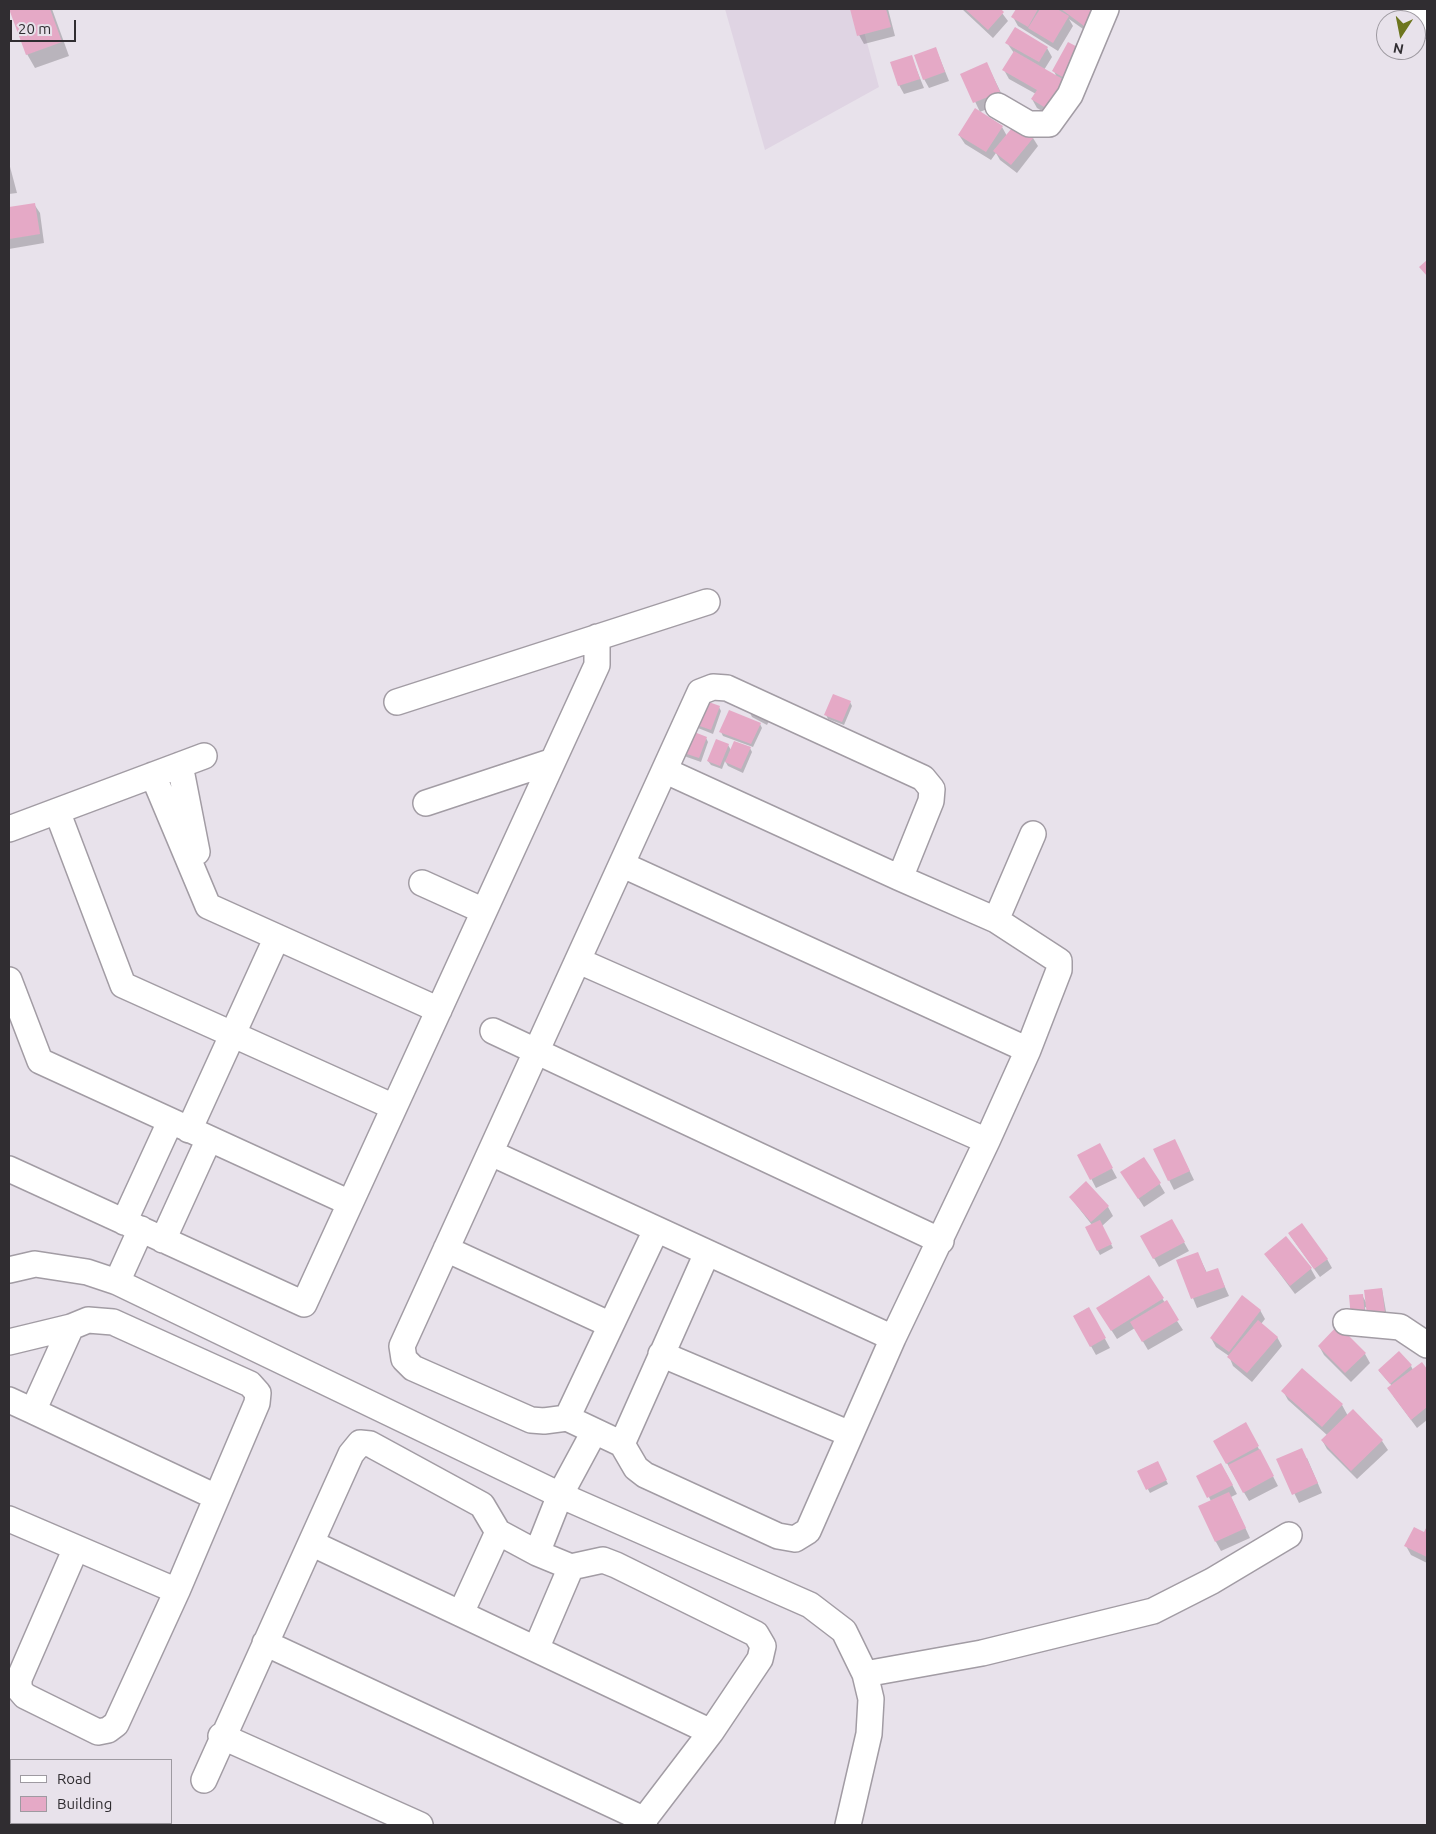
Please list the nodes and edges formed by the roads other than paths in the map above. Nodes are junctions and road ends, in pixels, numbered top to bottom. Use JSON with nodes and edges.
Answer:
{"nodes":[{"id":1,"x":1106,"y":9,"type":"edge"},
{"id":2,"x":1415,"y":9,"type":"edge"},
{"id":3,"x":1427,"y":25,"type":"edge"},
{"id":4,"x":998,"y":106,"type":"dead end"},
{"id":5,"x":707,"y":602,"type":"dead end"},
{"id":6,"x":597,"y":637,"type":"junction"},
{"id":7,"x":397,"y":702,"type":"dead end"},
{"id":8,"x":204,"y":756,"type":"dead end"},
{"id":9,"x":553,"y":761,"type":"junction"},
{"id":10,"x":180,"y":765,"type":"junction"},
{"id":11,"x":666,"y":771,"type":"junction"},
{"id":12,"x":153,"y":775,"type":"junction"},
{"id":13,"x":426,"y":803,"type":"dead end"},
{"id":14,"x":57,"y":811,"type":"junction"},
{"id":15,"x":9,"y":829,"type":"edge"},
{"id":16,"x":1034,"y":834,"type":"dead end"},
{"id":17,"x":623,"y":865,"type":"junction"},
{"id":18,"x":900,"y":878,"type":"junction"},
{"id":19,"x":422,"y":883,"type":"dead end"},
{"id":20,"x":208,"y":906,"type":"junction"},
{"id":21,"x":484,"y":911,"type":"junction"},
{"id":22,"x":996,"y":920,"type":"junction"},
{"id":23,"x":277,"y":937,"type":"junction"},
{"id":24,"x":579,"y":961,"type":"junction"},
{"id":25,"x":9,"y":980,"type":"edge"},
{"id":26,"x":439,"y":1010,"type":"junction"},
{"id":27,"x":493,"y":1031,"type":"dead end"},
{"id":28,"x":233,"y":1034,"type":"junction"},
{"id":29,"x":1028,"y":1050,"type":"junction"},
{"id":30,"x":537,"y":1052,"type":"junction"},
{"id":31,"x":394,"y":1107,"type":"junction"},
{"id":32,"x":189,"y":1130,"type":"junction"},
{"id":33,"x":987,"y":1141,"type":"junction"},
{"id":34,"x":491,"y":1152,"type":"junction"},
{"id":35,"x":9,"y":1169,"type":"edge"},
{"id":36,"x":350,"y":1203,"type":"junction"},
{"id":37,"x":132,"y":1226,"type":"junction"},
{"id":38,"x":656,"y":1230,"type":"junction"},
{"id":39,"x":163,"y":1240,"type":"junction"},
{"id":40,"x":941,"y":1241,"type":"junction"},
{"id":41,"x":446,"y":1250,"type":"junction"},
{"id":42,"x":706,"y":1253,"type":"junction"},
{"id":43,"x":9,"y":1270,"type":"edge"},
{"id":44,"x":117,"y":1282,"type":"junction"},
{"id":45,"x":1346,"y":1322,"type":"dead end"},
{"id":46,"x":610,"y":1325,"type":"junction"},
{"id":47,"x":71,"y":1327,"type":"junction"},
{"id":48,"x":893,"y":1338,"type":"junction"},
{"id":49,"x":9,"y":1339,"type":"edge"},
{"id":50,"x":1427,"y":1345,"type":"edge"},
{"id":51,"x":661,"y":1354,"type":"junction"},
{"id":52,"x":9,"y":1400,"type":"edge"},
{"id":53,"x":34,"y":1411,"type":"junction"},
{"id":54,"x":567,"y":1418,"type":"junction"},
{"id":55,"x":594,"y":1432,"type":"junction"},
{"id":56,"x":850,"y":1434,"type":"junction"},
{"id":57,"x":622,"y":1444,"type":"junction"},
{"id":58,"x":560,"y":1495,"type":"junction"},
{"id":59,"x":216,"y":1497,"type":"junction"},
{"id":60,"x":9,"y":1519,"type":"edge"},
{"id":61,"x":498,"y":1532,"type":"junction"},
{"id":62,"x":1289,"y":1535,"type":"dead end"},
{"id":63,"x":311,"y":1543,"type":"junction"},
{"id":64,"x":76,"y":1548,"type":"junction"},
{"id":65,"x":537,"y":1552,"type":"junction"},
{"id":66,"x":571,"y":1567,"type":"junction"},
{"id":67,"x":177,"y":1591,"type":"junction"},
{"id":68,"x":461,"y":1613,"type":"junction"},
{"id":69,"x":265,"y":1644,"type":"junction"},
{"id":70,"x":536,"y":1649,"type":"junction"},
{"id":71,"x":865,"y":1674,"type":"junction"},
{"id":72,"x":711,"y":1732,"type":"junction"},
{"id":73,"x":222,"y":1736,"type":"junction"},
{"id":74,"x":204,"y":1780,"type":"dead end"},
{"id":75,"x":642,"y":1822,"type":"edge"},
{"id":76,"x":420,"y":1825,"type":"edge"},
{"id":77,"x":848,"y":1825,"type":"edge"}],
"edges":[{"from":1,"to":4,"type":"street"},
{"from":2,"to":3,"type":"street"},
{"from":5,"to":6,"type":"street"},
{"from":6,"to":7,"type":"street"},
{"from":6,"to":9,"type":"street"},
{"from":8,"to":10,"type":"street"},
{"from":9,"to":13,"type":"street"},
{"from":9,"to":21,"type":"street"},
{"from":10,"to":12,"type":"street"},
{"from":10,"to":20,"type":"street"},
{"from":11,"to":17,"type":"street"},
{"from":11,"to":18,"type":"street"},
{"from":11,"to":18,"type":"street"},
{"from":12,"to":14,"type":"street"},
{"from":12,"to":20,"type":"street"},
{"from":14,"to":15,"type":"street"},
{"from":14,"to":28,"type":"street"},
{"from":16,"to":22,"type":"street"},
{"from":17,"to":24,"type":"street"},
{"from":17,"to":29,"type":"street"},
{"from":18,"to":22,"type":"street"},
{"from":19,"to":21,"type":"street"},
{"from":20,"to":23,"type":"street"},
{"from":21,"to":26,"type":"street"},
{"from":22,"to":29,"type":"street"},
{"from":23,"to":26,"type":"street"},
{"from":23,"to":28,"type":"street"},
{"from":24,"to":30,"type":"street"},
{"from":24,"to":33,"type":"street"},
{"from":25,"to":32,"type":"street"},
{"from":26,"to":31,"type":"street"},
{"from":27,"to":30,"type":"street"},
{"from":28,"to":31,"type":"street"},
{"from":28,"to":32,"type":"street"},
{"from":29,"to":33,"type":"street"},
{"from":30,"to":34,"type":"street"},
{"from":30,"to":40,"type":"street"},
{"from":31,"to":36,"type":"street"},
{"from":32,"to":36,"type":"street"},
{"from":32,"to":37,"type":"street"},
{"from":32,"to":39,"type":"street"},
{"from":33,"to":40,"type":"street"},
{"from":34,"to":38,"type":"street"},
{"from":34,"to":41,"type":"street"},
{"from":35,"to":37,"type":"street"},
{"from":36,"to":39,"type":"street"},
{"from":37,"to":39,"type":"street"},
{"from":37,"to":44,"type":"street"},
{"from":38,"to":42,"type":"street"},
{"from":38,"to":46,"type":"street"},
{"from":40,"to":48,"type":"street"},
{"from":41,"to":46,"type":"street"},
{"from":41,"to":54,"type":"street"},
{"from":42,"to":48,"type":"street"},
{"from":42,"to":51,"type":"street"},
{"from":43,"to":44,"type":"street"},
{"from":44,"to":58,"type":"street"},
{"from":45,"to":50,"type":"street"},
{"from":46,"to":54,"type":"street"},
{"from":47,"to":49,"type":"street"},
{"from":47,"to":53,"type":"street"},
{"from":47,"to":59,"type":"street"},
{"from":48,"to":56,"type":"street"},
{"from":51,"to":56,"type":"street"},
{"from":51,"to":57,"type":"street"},
{"from":52,"to":53,"type":"street"},
{"from":53,"to":59,"type":"street"},
{"from":54,"to":55,"type":"street"},
{"from":55,"to":57,"type":"street"},
{"from":55,"to":58,"type":"street"},
{"from":56,"to":57,"type":"street"},
{"from":58,"to":65,"type":"street"},
{"from":58,"to":71,"type":"street"},
{"from":59,"to":67,"type":"street"},
{"from":60,"to":64,"type":"street"},
{"from":61,"to":63,"type":"street"},
{"from":61,"to":65,"type":"street"},
{"from":61,"to":68,"type":"street"},
{"from":62,"to":71,"type":"street"},
{"from":63,"to":68,"type":"street"},
{"from":63,"to":69,"type":"street"},
{"from":64,"to":67,"type":"street"},
{"from":64,"to":67,"type":"street"},
{"from":65,"to":66,"type":"street"},
{"from":66,"to":70,"type":"street"},
{"from":66,"to":72,"type":"street"},
{"from":68,"to":70,"type":"street"},
{"from":69,"to":73,"type":"street"},
{"from":69,"to":75,"type":"street"},
{"from":70,"to":72,"type":"street"},
{"from":71,"to":77,"type":"street"},
{"from":72,"to":75,"type":"street"},
{"from":73,"to":74,"type":"street"},
{"from":73,"to":76,"type":"street"}]}
